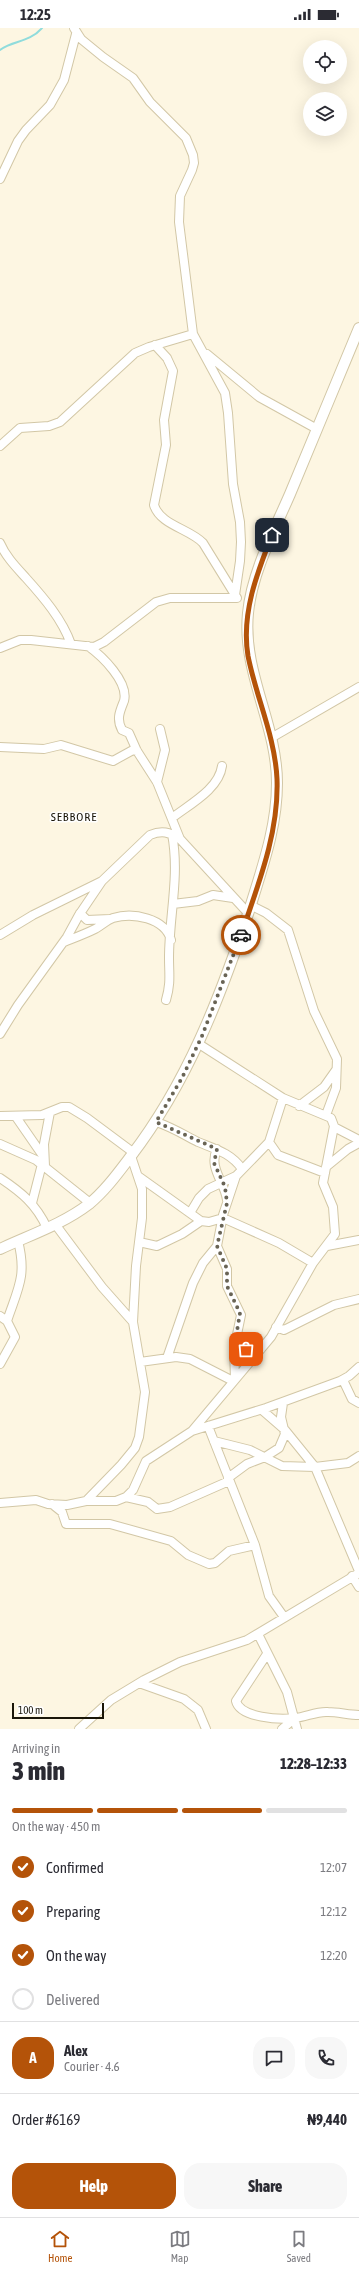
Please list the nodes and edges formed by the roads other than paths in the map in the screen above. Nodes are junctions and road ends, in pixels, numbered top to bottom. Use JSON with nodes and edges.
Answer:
{"nodes":[{"id":1,"x":75,"y":31,"type":"edge"},
{"id":2,"x":0,"y":179,"type":"edge"},
{"id":3,"x":359,"y":328,"type":"edge"},
{"id":4,"x":193,"y":334,"type":"junction"},
{"id":5,"x":155,"y":345,"type":"junction"},
{"id":6,"x":203,"y":351,"type":"junction"},
{"id":7,"x":317,"y":429,"type":"junction"},
{"id":8,"x":0,"y":446,"type":"edge"},
{"id":9,"x":0,"y":544,"type":"edge"},
{"id":10,"x":236,"y":596,"type":"junction"},
{"id":11,"x":250,"y":598,"type":"junction"},
{"id":12,"x":72,"y":644,"type":"junction"},
{"id":13,"x":88,"y":646,"type":"junction"},
{"id":14,"x":0,"y":648,"type":"edge"},
{"id":15,"x":359,"y":687,"type":"edge"},
{"id":16,"x":160,"y":729,"type":"dead end"},
{"id":17,"x":271,"y":738,"type":"junction"},
{"id":18,"x":0,"y":741,"type":"edge"},
{"id":19,"x":11,"y":746,"type":"junction"},
{"id":20,"x":0,"y":748,"type":"edge"},
{"id":21,"x":137,"y":751,"type":"junction"},
{"id":22,"x":222,"y":766,"type":"dead end"},
{"id":23,"x":157,"y":782,"type":"junction"},
{"id":24,"x":172,"y":818,"type":"junction"},
{"id":25,"x":172,"y":834,"type":"junction"},
{"id":26,"x":180,"y":839,"type":"junction"},
{"id":27,"x":102,"y":881,"type":"junction"},
{"id":28,"x":233,"y":898,"type":"junction"},
{"id":29,"x":173,"y":904,"type":"junction"},
{"id":30,"x":249,"y":909,"type":"junction"},
{"id":31,"x":80,"y":913,"type":"junction"},
{"id":32,"x":110,"y":919,"type":"junction"},
{"id":33,"x":0,"y":935,"type":"edge"},
{"id":34,"x":171,"y":940,"type":"junction"},
{"id":35,"x":64,"y":942,"type":"junction"},
{"id":36,"x":166,"y":1000,"type":"dead end"},
{"id":37,"x":0,"y":1034,"type":"edge"},
{"id":38,"x":199,"y":1044,"type":"junction"},
{"id":39,"x":336,"y":1070,"type":"junction"},
{"id":40,"x":283,"y":1098,"type":"junction"},
{"id":41,"x":300,"y":1106,"type":"junction"},
{"id":42,"x":50,"y":1112,"type":"junction"},
{"id":43,"x":326,"y":1115,"type":"junction"},
{"id":44,"x":0,"y":1116,"type":"edge"},
{"id":45,"x":16,"y":1117,"type":"junction"},
{"id":46,"x":156,"y":1122,"type":"junction"},
{"id":47,"x":334,"y":1127,"type":"junction"},
{"id":48,"x":359,"y":1140,"type":"edge"},
{"id":49,"x":269,"y":1142,"type":"junction"},
{"id":50,"x":0,"y":1144,"type":"edge"},
{"id":51,"x":359,"y":1144,"type":"edge"},
{"id":52,"x":217,"y":1149,"type":"junction"},
{"id":53,"x":132,"y":1154,"type":"junction"},
{"id":54,"x":236,"y":1161,"type":"junction"},
{"id":55,"x":250,"y":1161,"type":"junction"},
{"id":56,"x":43,"y":1162,"type":"junction"},
{"id":57,"x":242,"y":1169,"type":"junction"},
{"id":58,"x":325,"y":1170,"type":"junction"},
{"id":59,"x":138,"y":1176,"type":"junction"},
{"id":60,"x":236,"y":1176,"type":"junction"},
{"id":61,"x":0,"y":1178,"type":"edge"},
{"id":62,"x":221,"y":1183,"type":"junction"},
{"id":63,"x":32,"y":1202,"type":"junction"},
{"id":64,"x":90,"y":1203,"type":"junction"},
{"id":65,"x":227,"y":1203,"type":"junction"},
{"id":66,"x":190,"y":1213,"type":"junction"},
{"id":67,"x":223,"y":1218,"type":"junction"},
{"id":68,"x":202,"y":1221,"type":"junction"},
{"id":69,"x":51,"y":1226,"type":"junction"},
{"id":70,"x":359,"y":1240,"type":"edge"},
{"id":71,"x":18,"y":1241,"type":"junction"},
{"id":72,"x":139,"y":1242,"type":"junction"},
{"id":73,"x":217,"y":1246,"type":"junction"},
{"id":74,"x":326,"y":1246,"type":"junction"},
{"id":75,"x":0,"y":1249,"type":"edge"},
{"id":76,"x":312,"y":1263,"type":"junction"},
{"id":77,"x":359,"y":1299,"type":"edge"},
{"id":78,"x":0,"y":1316,"type":"edge"},
{"id":79,"x":8,"y":1320,"type":"junction"},
{"id":80,"x":133,"y":1322,"type":"junction"},
{"id":81,"x":276,"y":1327,"type":"junction"},
{"id":82,"x":237,"y":1331,"type":"junction"},
{"id":83,"x":261,"y":1349,"type":"junction"},
{"id":84,"x":167,"y":1358,"type":"junction"},
{"id":85,"x":140,"y":1362,"type":"junction"},
{"id":86,"x":0,"y":1364,"type":"edge"},
{"id":87,"x":359,"y":1367,"type":"edge"},
{"id":88,"x":234,"y":1380,"type":"junction"},
{"id":89,"x":343,"y":1380,"type":"junction"},
{"id":90,"x":283,"y":1403,"type":"junction"},
{"id":91,"x":359,"y":1403,"type":"edge"},
{"id":92,"x":262,"y":1410,"type":"junction"},
{"id":93,"x":208,"y":1426,"type":"junction"},
{"id":94,"x":285,"y":1430,"type":"junction"},
{"id":95,"x":192,"y":1431,"type":"junction"},
{"id":96,"x":214,"y":1441,"type":"junction"},
{"id":97,"x":359,"y":1456,"type":"edge"},
{"id":98,"x":266,"y":1457,"type":"junction"},
{"id":99,"x":315,"y":1467,"type":"junction"},
{"id":100,"x":229,"y":1480,"type":"junction"},
{"id":101,"x":126,"y":1497,"type":"junction"},
{"id":102,"x":86,"y":1501,"type":"junction"},
{"id":103,"x":0,"y":1503,"type":"edge"},
{"id":104,"x":52,"y":1504,"type":"junction"},
{"id":105,"x":255,"y":1545,"type":"junction"},
{"id":106,"x":357,"y":1573,"type":"edge"},
{"id":107,"x":359,"y":1587,"type":"edge"},
{"id":108,"x":284,"y":1617,"type":"junction"},
{"id":109,"x":258,"y":1634,"type":"junction"},
{"id":110,"x":267,"y":1654,"type":"junction"},
{"id":111,"x":139,"y":1683,"type":"junction"},
{"id":112,"x":359,"y":1715,"type":"edge"},
{"id":113,"x":294,"y":1719,"type":"junction"},
{"id":114,"x":79,"y":1729,"type":"edge"},
{"id":115,"x":206,"y":1729,"type":"edge"},
{"id":116,"x":282,"y":1729,"type":"edge"},
{"id":117,"x":296,"y":1729,"type":"edge"}],
"edges":[{"from":1,"to":2,"type":"street"},
{"from":1,"to":4,"type":"street"},
{"from":3,"to":7,"type":"main road"},
{"from":4,"to":5,"type":"street"},
{"from":4,"to":6,"type":"street"},
{"from":5,"to":8,"type":"street"},
{"from":5,"to":10,"type":"street"},
{"from":6,"to":7,"type":"street"},
{"from":6,"to":10,"type":"street"},
{"from":7,"to":11,"type":"main road"},
{"from":9,"to":12,"type":"street"},
{"from":10,"to":11,"type":"street"},
{"from":10,"to":13,"type":"street"},
{"from":11,"to":17,"type":"main road"},
{"from":12,"to":13,"type":"street"},
{"from":12,"to":14,"type":"street"},
{"from":13,"to":21,"type":"street"},
{"from":15,"to":17,"type":"street"},
{"from":16,"to":23,"type":"street"},
{"from":17,"to":30,"type":"main road"},
{"from":18,"to":19,"type":"street"},
{"from":19,"to":20,"type":"street"},
{"from":19,"to":21,"type":"street"},
{"from":21,"to":23,"type":"street"},
{"from":22,"to":24,"type":"street"},
{"from":23,"to":24,"type":"street"},
{"from":24,"to":26,"type":"street"},
{"from":25,"to":26,"type":"street"},
{"from":25,"to":27,"type":"street"},
{"from":25,"to":29,"type":"street"},
{"from":26,"to":28,"type":"street"},
{"from":27,"to":31,"type":"street"},
{"from":27,"to":33,"type":"street"},
{"from":28,"to":29,"type":"street"},
{"from":28,"to":30,"type":"street"},
{"from":29,"to":34,"type":"street"},
{"from":30,"to":38,"type":"main road"},
{"from":30,"to":39,"type":"street"},
{"from":31,"to":32,"type":"street"},
{"from":31,"to":35,"type":"street"},
{"from":32,"to":34,"type":"street"},
{"from":32,"to":35,"type":"street"},
{"from":34,"to":36,"type":"street"},
{"from":35,"to":37,"type":"street"},
{"from":38,"to":40,"type":"street"},
{"from":38,"to":46,"type":"main road"},
{"from":39,"to":41,"type":"street"},
{"from":39,"to":43,"type":"street"},
{"from":40,"to":41,"type":"street"},
{"from":40,"to":49,"type":"street"},
{"from":41,"to":43,"type":"street"},
{"from":42,"to":45,"type":"street"},
{"from":42,"to":53,"type":"street"},
{"from":42,"to":56,"type":"street"},
{"from":43,"to":47,"type":"street"},
{"from":44,"to":45,"type":"street"},
{"from":45,"to":56,"type":"street"},
{"from":46,"to":52,"type":"street"},
{"from":46,"to":53,"type":"main road"},
{"from":47,"to":48,"type":"street"},
{"from":47,"to":58,"type":"street"},
{"from":49,"to":55,"type":"street"},
{"from":49,"to":58,"type":"street"},
{"from":50,"to":56,"type":"street"},
{"from":51,"to":58,"type":"street"},
{"from":52,"to":54,"type":"street"},
{"from":52,"to":62,"type":"street"},
{"from":53,"to":59,"type":"street"},
{"from":53,"to":64,"type":"main road"},
{"from":54,"to":55,"type":"street"},
{"from":54,"to":57,"type":"street"},
{"from":55,"to":57,"type":"street"},
{"from":56,"to":63,"type":"street"},
{"from":56,"to":64,"type":"street"},
{"from":57,"to":60,"type":"street"},
{"from":58,"to":74,"type":"street"},
{"from":59,"to":66,"type":"street"},
{"from":59,"to":72,"type":"street"},
{"from":60,"to":62,"type":"street"},
{"from":60,"to":65,"type":"street"},
{"from":61,"to":63,"type":"street"},
{"from":62,"to":65,"type":"street"},
{"from":62,"to":66,"type":"street"},
{"from":63,"to":69,"type":"street"},
{"from":64,"to":69,"type":"main road"},
{"from":65,"to":67,"type":"street"},
{"from":66,"to":68,"type":"street"},
{"from":67,"to":68,"type":"street"},
{"from":67,"to":73,"type":"street"},
{"from":67,"to":76,"type":"street"},
{"from":68,"to":72,"type":"street"},
{"from":69,"to":71,"type":"main road"},
{"from":69,"to":80,"type":"street"},
{"from":70,"to":74,"type":"street"},
{"from":71,"to":75,"type":"main road"},
{"from":71,"to":79,"type":"street"},
{"from":72,"to":80,"type":"street"},
{"from":73,"to":82,"type":"street"},
{"from":73,"to":84,"type":"street"},
{"from":74,"to":76,"type":"street"},
{"from":76,"to":81,"type":"street"},
{"from":77,"to":81,"type":"street"},
{"from":78,"to":79,"type":"street"},
{"from":79,"to":86,"type":"street"},
{"from":80,"to":85,"type":"street"},
{"from":81,"to":83,"type":"street"},
{"from":82,"to":83,"type":"street"},
{"from":82,"to":88,"type":"street"},
{"from":83,"to":88,"type":"street"},
{"from":84,"to":85,"type":"street"},
{"from":84,"to":88,"type":"street"},
{"from":85,"to":102,"type":"street"},
{"from":87,"to":89,"type":"street"},
{"from":88,"to":95,"type":"street"},
{"from":89,"to":90,"type":"street"},
{"from":89,"to":91,"type":"street"},
{"from":90,"to":92,"type":"street"},
{"from":90,"to":94,"type":"street"},
{"from":92,"to":93,"type":"street"},
{"from":92,"to":94,"type":"street"},
{"from":93,"to":95,"type":"street"},
{"from":93,"to":96,"type":"street"},
{"from":94,"to":98,"type":"street"},
{"from":94,"to":99,"type":"street"},
{"from":95,"to":101,"type":"street"},
{"from":96,"to":98,"type":"street"},
{"from":96,"to":100,"type":"street"},
{"from":97,"to":99,"type":"street"},
{"from":98,"to":99,"type":"street"},
{"from":98,"to":100,"type":"street"},
{"from":99,"to":106,"type":"street"},
{"from":100,"to":101,"type":"street"},
{"from":100,"to":105,"type":"street"},
{"from":101,"to":102,"type":"street"},
{"from":102,"to":104,"type":"street"},
{"from":103,"to":104,"type":"street"},
{"from":104,"to":105,"type":"street"},
{"from":105,"to":108,"type":"street"},
{"from":106,"to":107,"type":"street"},
{"from":106,"to":108,"type":"street"},
{"from":108,"to":109,"type":"street"},
{"from":109,"to":110,"type":"street"},
{"from":109,"to":111,"type":"street"},
{"from":110,"to":113,"type":"street"},
{"from":110,"to":113,"type":"street"},
{"from":111,"to":114,"type":"street"},
{"from":111,"to":115,"type":"street"},
{"from":112,"to":113,"type":"street"},
{"from":113,"to":116,"type":"street"},
{"from":113,"to":117,"type":"street"}]}
